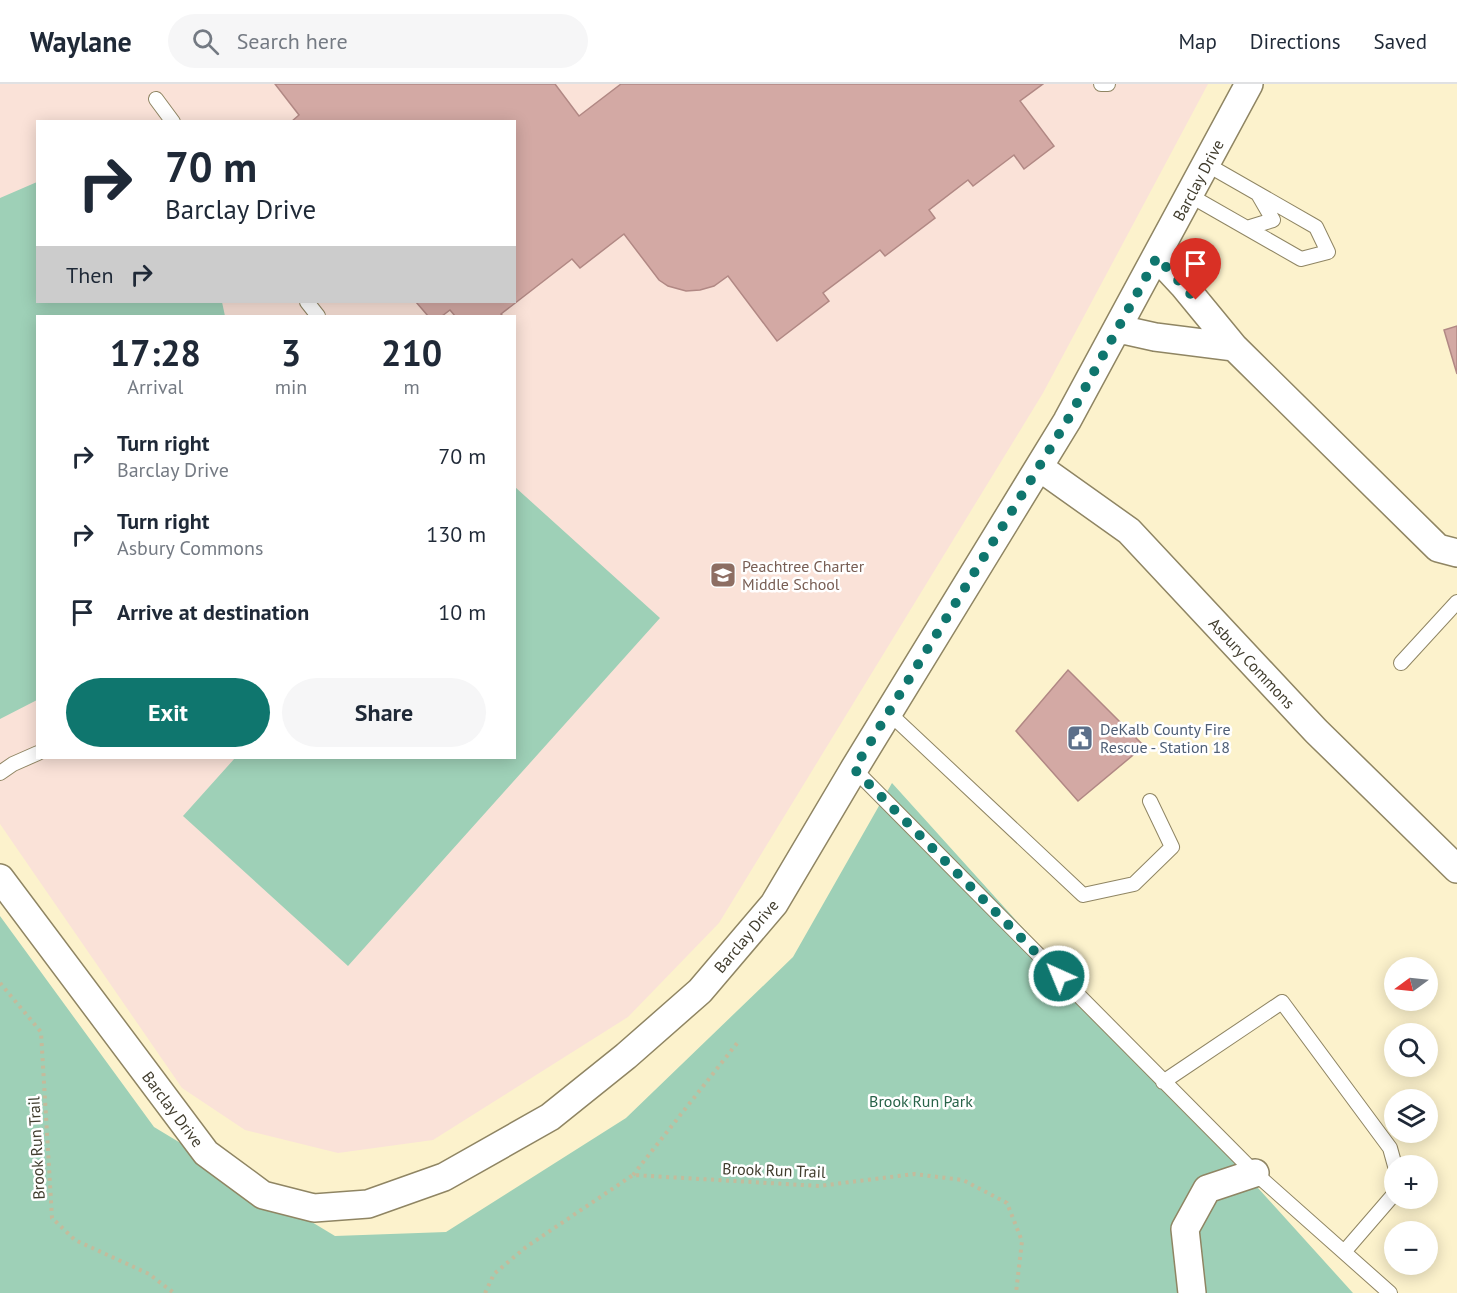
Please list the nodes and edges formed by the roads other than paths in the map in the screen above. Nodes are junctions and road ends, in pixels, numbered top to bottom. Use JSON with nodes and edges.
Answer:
{"nodes":[{"id":1,"x":1101,"y":84,"type":"edge"},
{"id":2,"x":1108,"y":84,"type":"edge"},
{"id":3,"x":1249,"y":84,"type":"edge"},
{"id":4,"x":156,"y":99,"type":"dead end"},
{"id":5,"x":172,"y":120,"type":"edge"},
{"id":6,"x":1206,"y":164,"type":"junction"},
{"id":7,"x":1258,"y":194,"type":"junction"},
{"id":8,"x":1189,"y":195,"type":"junction"},
{"id":9,"x":1247,"y":228,"type":"junction"},
{"id":10,"x":1157,"y":257,"type":"junction"},
{"id":11,"x":308,"y":303,"type":"edge"},
{"id":12,"x":317,"y":315,"type":"edge"},
{"id":13,"x":1119,"y":329,"type":"junction"},
{"id":14,"x":1234,"y":347,"type":"junction"},
{"id":15,"x":1039,"y":467,"type":"junction"},
{"id":16,"x":1457,"y":553,"type":"edge"},
{"id":17,"x":1457,"y":602,"type":"edge"},
{"id":18,"x":1401,"y":663,"type":"dead end"},
{"id":19,"x":888,"y":712,"type":"junction"},
{"id":20,"x":36,"y":754,"type":"edge"},
{"id":21,"x":854,"y":769,"type":"junction"},
{"id":22,"x":0,"y":773,"type":"edge"},
{"id":23,"x":1150,"y":801,"type":"dead end"},
{"id":24,"x":1457,"y":869,"type":"edge"},
{"id":25,"x":0,"y":878,"type":"edge"},
{"id":26,"x":1163,"y":1082,"type":"junction"},
{"id":27,"x":1392,"y":1155,"type":"edge"},
{"id":28,"x":1255,"y":1173,"type":"junction"},
{"id":29,"x":1384,"y":1206,"type":"edge"},
{"id":30,"x":1344,"y":1252,"type":"junction"},
{"id":31,"x":1192,"y":1293,"type":"edge"},
{"id":32,"x":1390,"y":1293,"type":"edge"}],
"edges":[{"from":1,"to":2,"type":"lane"},
{"from":3,"to":6,"type":"street","name":"Barclay Drive"},
{"from":4,"to":5,"type":"lane"},
{"from":6,"to":7,"type":"lane"},
{"from":6,"to":8,"type":"street","name":"Barclay Drive"},
{"from":7,"to":9,"type":"lane"},
{"from":7,"to":9,"type":"lane"},
{"from":8,"to":9,"type":"lane"},
{"from":8,"to":10,"type":"street","name":"Barclay Drive"},
{"from":10,"to":13,"type":"street","name":"Barclay Drive"},
{"from":10,"to":14,"type":"street"},
{"from":11,"to":12,"type":"lane"},
{"from":13,"to":14,"type":"street"},
{"from":13,"to":15,"type":"street","name":"Barclay Drive"},
{"from":14,"to":16,"type":"street"},
{"from":15,"to":19,"type":"street","name":"Barclay Drive"},
{"from":15,"to":24,"type":"street","name":"Asbury Commons"},
{"from":17,"to":18,"type":"lane"},
{"from":19,"to":21,"type":"street","name":"Barclay Drive"},
{"from":19,"to":23,"type":"lane"},
{"from":20,"to":22,"type":"lane"},
{"from":21,"to":25,"type":"street","name":"Barclay Drive"},
{"from":21,"to":26,"type":"lane"},
{"from":26,"to":27,"type":"lane"},
{"from":26,"to":28,"type":"lane"},
{"from":28,"to":30,"type":"lane"},
{"from":28,"to":31,"type":"street"},
{"from":29,"to":30,"type":"lane"},
{"from":30,"to":32,"type":"lane"}]}
